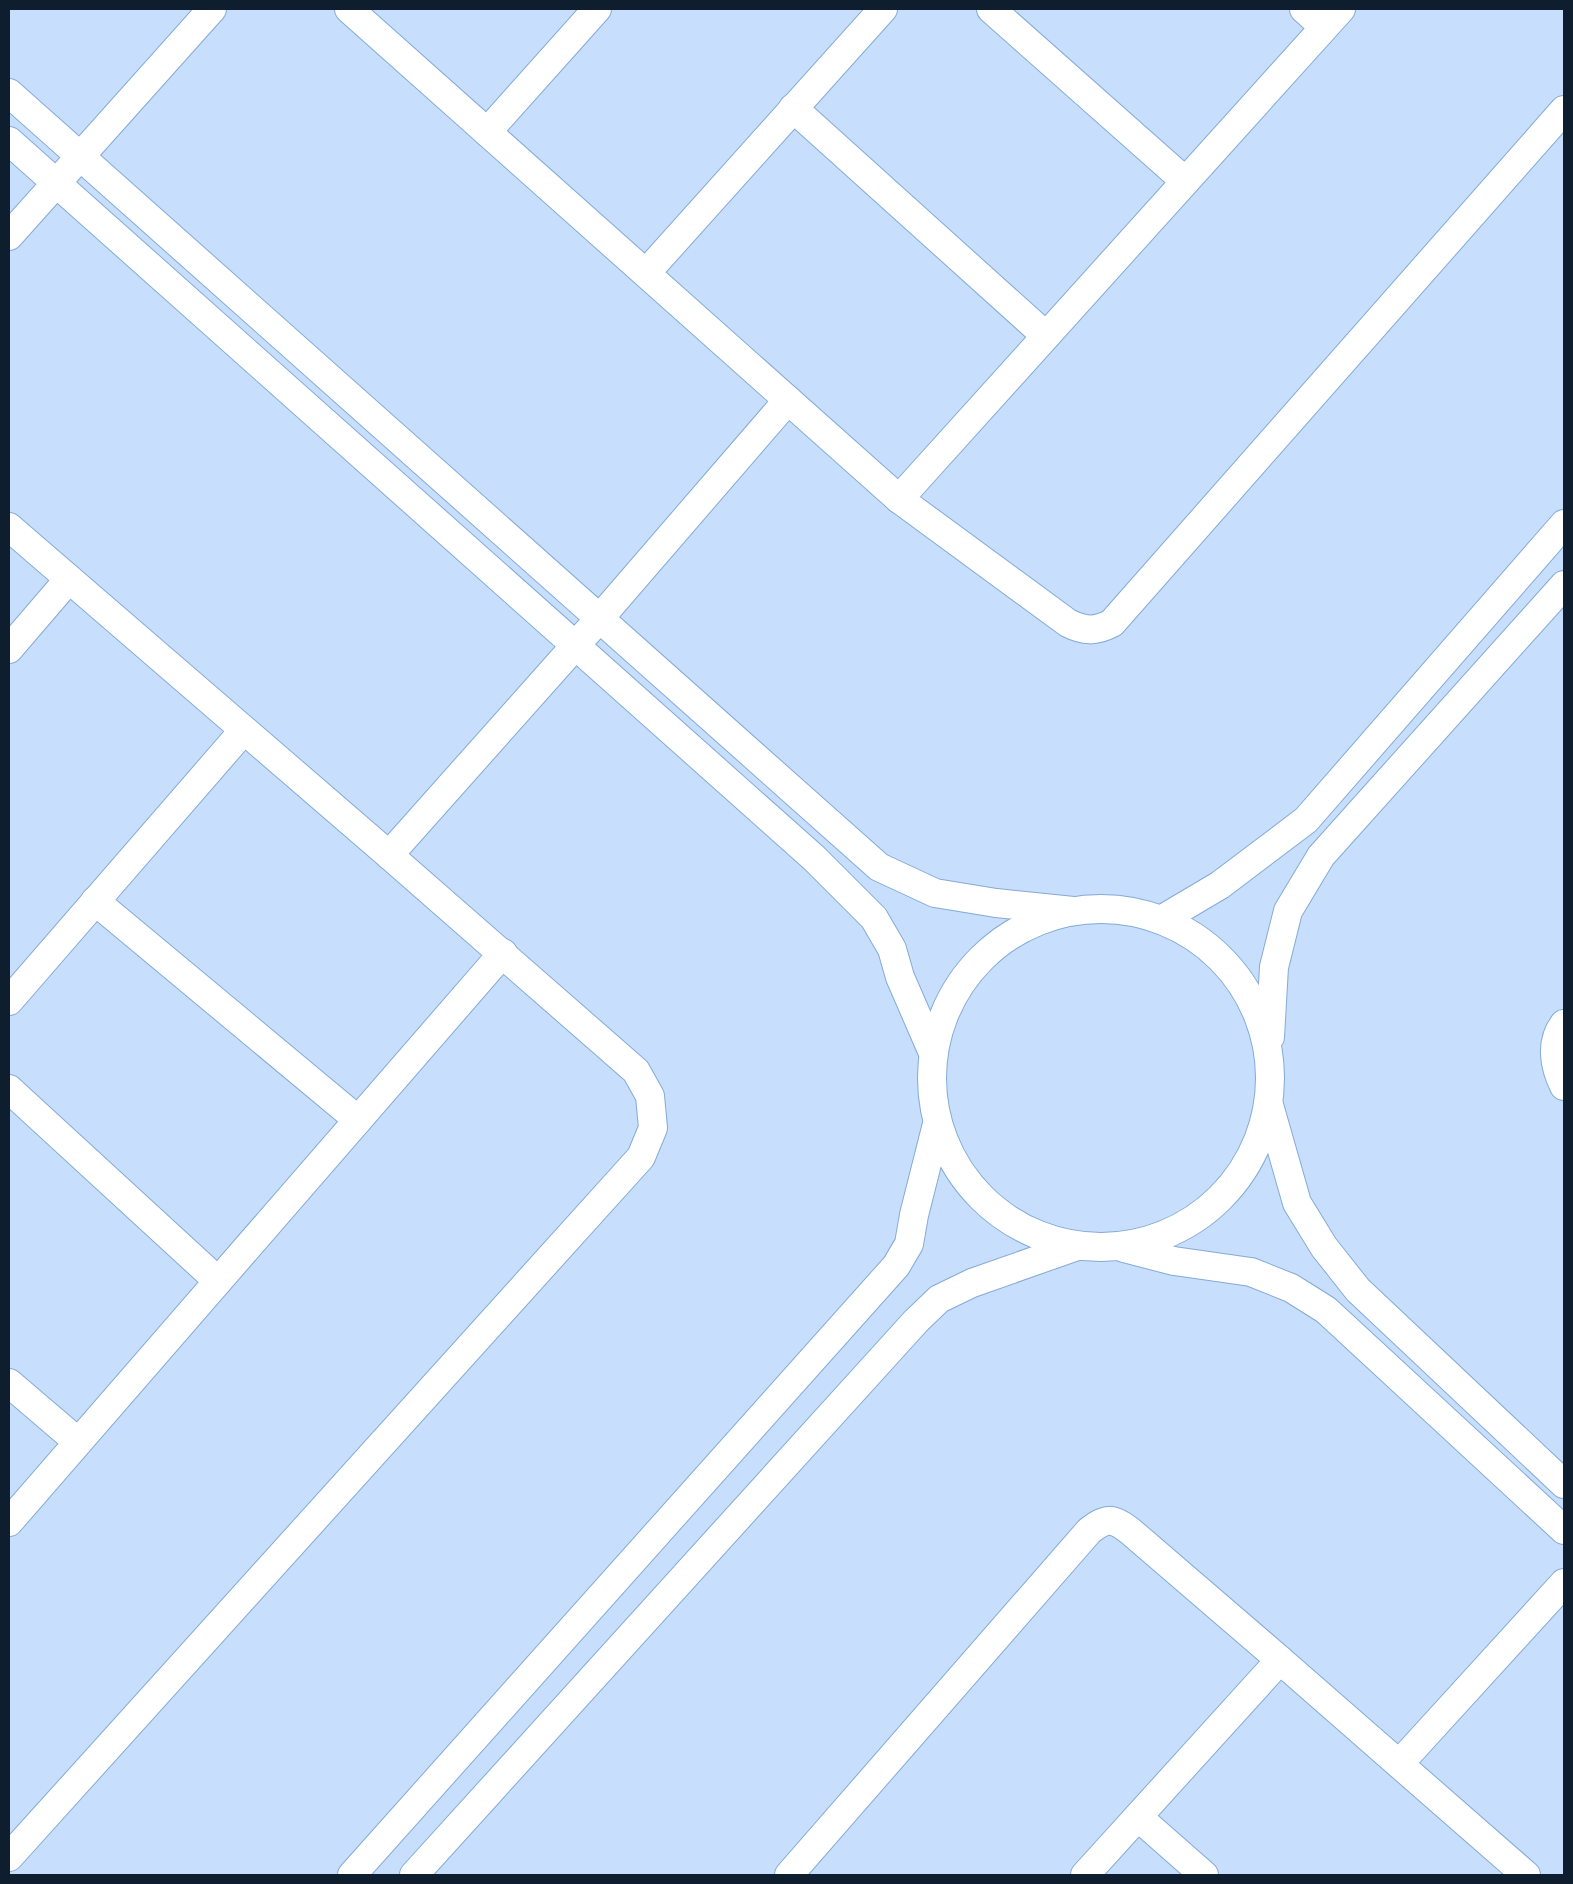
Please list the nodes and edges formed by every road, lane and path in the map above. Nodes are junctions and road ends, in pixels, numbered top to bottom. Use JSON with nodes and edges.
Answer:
{"nodes":[{"id":1,"x":212,"y":9,"type":"edge"},
{"id":2,"x":349,"y":9,"type":"edge"},
{"id":3,"x":597,"y":9,"type":"edge"},
{"id":4,"x":883,"y":9,"type":"edge"},
{"id":5,"x":991,"y":9,"type":"edge"},
{"id":6,"x":1304,"y":9,"type":"edge"},
{"id":7,"x":1333,"y":18,"type":"edge"},
{"id":8,"x":9,"y":93,"type":"edge"},
{"id":9,"x":793,"y":108,"type":"junction"},
{"id":10,"x":1564,"y":110,"type":"edge"},
{"id":11,"x":487,"y":132,"type":"junction"},
{"id":12,"x":9,"y":141,"type":"edge"},
{"id":13,"x":80,"y":156,"type":"junction"},
{"id":14,"x":1186,"y":181,"type":"junction"},
{"id":15,"x":56,"y":183,"type":"junction"},
{"id":16,"x":9,"y":236,"type":"edge"},
{"id":17,"x":646,"y":273,"type":"junction"},
{"id":18,"x":1046,"y":336,"type":"junction"},
{"id":19,"x":788,"y":400,"type":"junction"},
{"id":20,"x":899,"y":499,"type":"junction"},
{"id":21,"x":1564,"y":524,"type":"edge"},
{"id":22,"x":9,"y":527,"type":"edge"},
{"id":23,"x":69,"y":579,"type":"junction"},
{"id":24,"x":1564,"y":585,"type":"edge"},
{"id":25,"x":599,"y":619,"type":"junction"},
{"id":26,"x":575,"y":646,"type":"junction"},
{"id":27,"x":9,"y":649,"type":"edge"},
{"id":28,"x":244,"y":730,"type":"junction"},
{"id":29,"x":389,"y":854,"type":"junction"},
{"id":30,"x":96,"y":901,"type":"junction"},
{"id":31,"x":1074,"y":911,"type":"junction"},
{"id":32,"x":1160,"y":920,"type":"junction"},
{"id":33,"x":503,"y":953,"type":"junction"},
{"id":34,"x":9,"y":1000,"type":"edge"},
{"id":35,"x":1564,"y":1024,"type":"edge"},
{"id":36,"x":1269,"y":1050,"type":"junction"},
{"id":37,"x":933,"y":1053,"type":"junction"},
{"id":38,"x":1564,"y":1086,"type":"edge"},
{"id":39,"x":9,"y":1088,"type":"edge"},
{"id":40,"x":1269,"y":1105,"type":"junction"},
{"id":41,"x":358,"y":1120,"type":"junction"},
{"id":42,"x":937,"y":1124,"type":"junction"},
{"id":43,"x":1077,"y":1246,"type":"junction"},
{"id":44,"x":1124,"y":1248,"type":"junction"},
{"id":45,"x":218,"y":1282,"type":"junction"},
{"id":46,"x":9,"y":1383,"type":"edge"},
{"id":47,"x":78,"y":1442,"type":"junction"},
{"id":48,"x":1564,"y":1484,"type":"edge"},
{"id":49,"x":9,"y":1522,"type":"edge"},
{"id":50,"x":1564,"y":1530,"type":"edge"},
{"id":51,"x":1564,"y":1583,"type":"edge"},
{"id":52,"x":1280,"y":1660,"type":"junction"},
{"id":53,"x":1399,"y":1764,"type":"junction"},
{"id":54,"x":1138,"y":1817,"type":"junction"},
{"id":55,"x":9,"y":1857,"type":"edge"},
{"id":56,"x":794,"y":1873,"type":"edge"},
{"id":57,"x":352,"y":1875,"type":"edge"},
{"id":58,"x":414,"y":1875,"type":"edge"},
{"id":59,"x":1086,"y":1875,"type":"edge"},
{"id":60,"x":1204,"y":1875,"type":"edge"},
{"id":61,"x":1526,"y":1875,"type":"edge"}],
"edges":[{"from":1,"to":13,"type":"street"},
{"from":2,"to":11,"type":"street"},
{"from":3,"to":11,"type":"street"},
{"from":4,"to":9,"type":"street"},
{"from":5,"to":14,"type":"street"},
{"from":6,"to":7,"type":"street"},
{"from":7,"to":14,"type":"street"},
{"from":8,"to":13,"type":"street"},
{"from":9,"to":17,"type":"street"},
{"from":9,"to":18,"type":"street"},
{"from":10,"to":20,"type":"street"},
{"from":11,"to":17,"type":"street"},
{"from":12,"to":15,"type":"street"},
{"from":13,"to":15,"type":"street"},
{"from":13,"to":25,"type":"street"},
{"from":14,"to":18,"type":"street"},
{"from":15,"to":16,"type":"street"},
{"from":15,"to":26,"type":"street"},
{"from":17,"to":19,"type":"street"},
{"from":18,"to":20,"type":"street"},
{"from":19,"to":20,"type":"street"},
{"from":19,"to":25,"type":"street"},
{"from":21,"to":32,"type":"street"},
{"from":22,"to":23,"type":"street"},
{"from":23,"to":27,"type":"street"},
{"from":23,"to":28,"type":"street"},
{"from":24,"to":36,"type":"street"},
{"from":25,"to":26,"type":"street"},
{"from":25,"to":31,"type":"street"},
{"from":26,"to":29,"type":"street"},
{"from":26,"to":37,"type":"street"},
{"from":28,"to":29,"type":"street"},
{"from":28,"to":30,"type":"street"},
{"from":29,"to":33,"type":"street"},
{"from":30,"to":34,"type":"street"},
{"from":30,"to":41,"type":"street"},
{"from":31,"to":32,"type":"street"},
{"from":31,"to":37,"type":"street"},
{"from":32,"to":36,"type":"street"},
{"from":33,"to":41,"type":"street"},
{"from":33,"to":55,"type":"street"},
{"from":35,"to":38,"type":"street"},
{"from":36,"to":40,"type":"street"},
{"from":37,"to":42,"type":"street"},
{"from":39,"to":45,"type":"street"},
{"from":40,"to":44,"type":"street"},
{"from":40,"to":48,"type":"street"},
{"from":41,"to":45,"type":"street"},
{"from":42,"to":43,"type":"street"},
{"from":42,"to":57,"type":"street"},
{"from":43,"to":44,"type":"street"},
{"from":43,"to":58,"type":"street"},
{"from":44,"to":50,"type":"street"},
{"from":45,"to":47,"type":"street"},
{"from":46,"to":47,"type":"street"},
{"from":47,"to":49,"type":"street"},
{"from":51,"to":53,"type":"street"},
{"from":52,"to":53,"type":"street"},
{"from":52,"to":54,"type":"street"},
{"from":52,"to":56,"type":"street"},
{"from":53,"to":61,"type":"street"},
{"from":54,"to":59,"type":"street"},
{"from":54,"to":60,"type":"street"}]}
